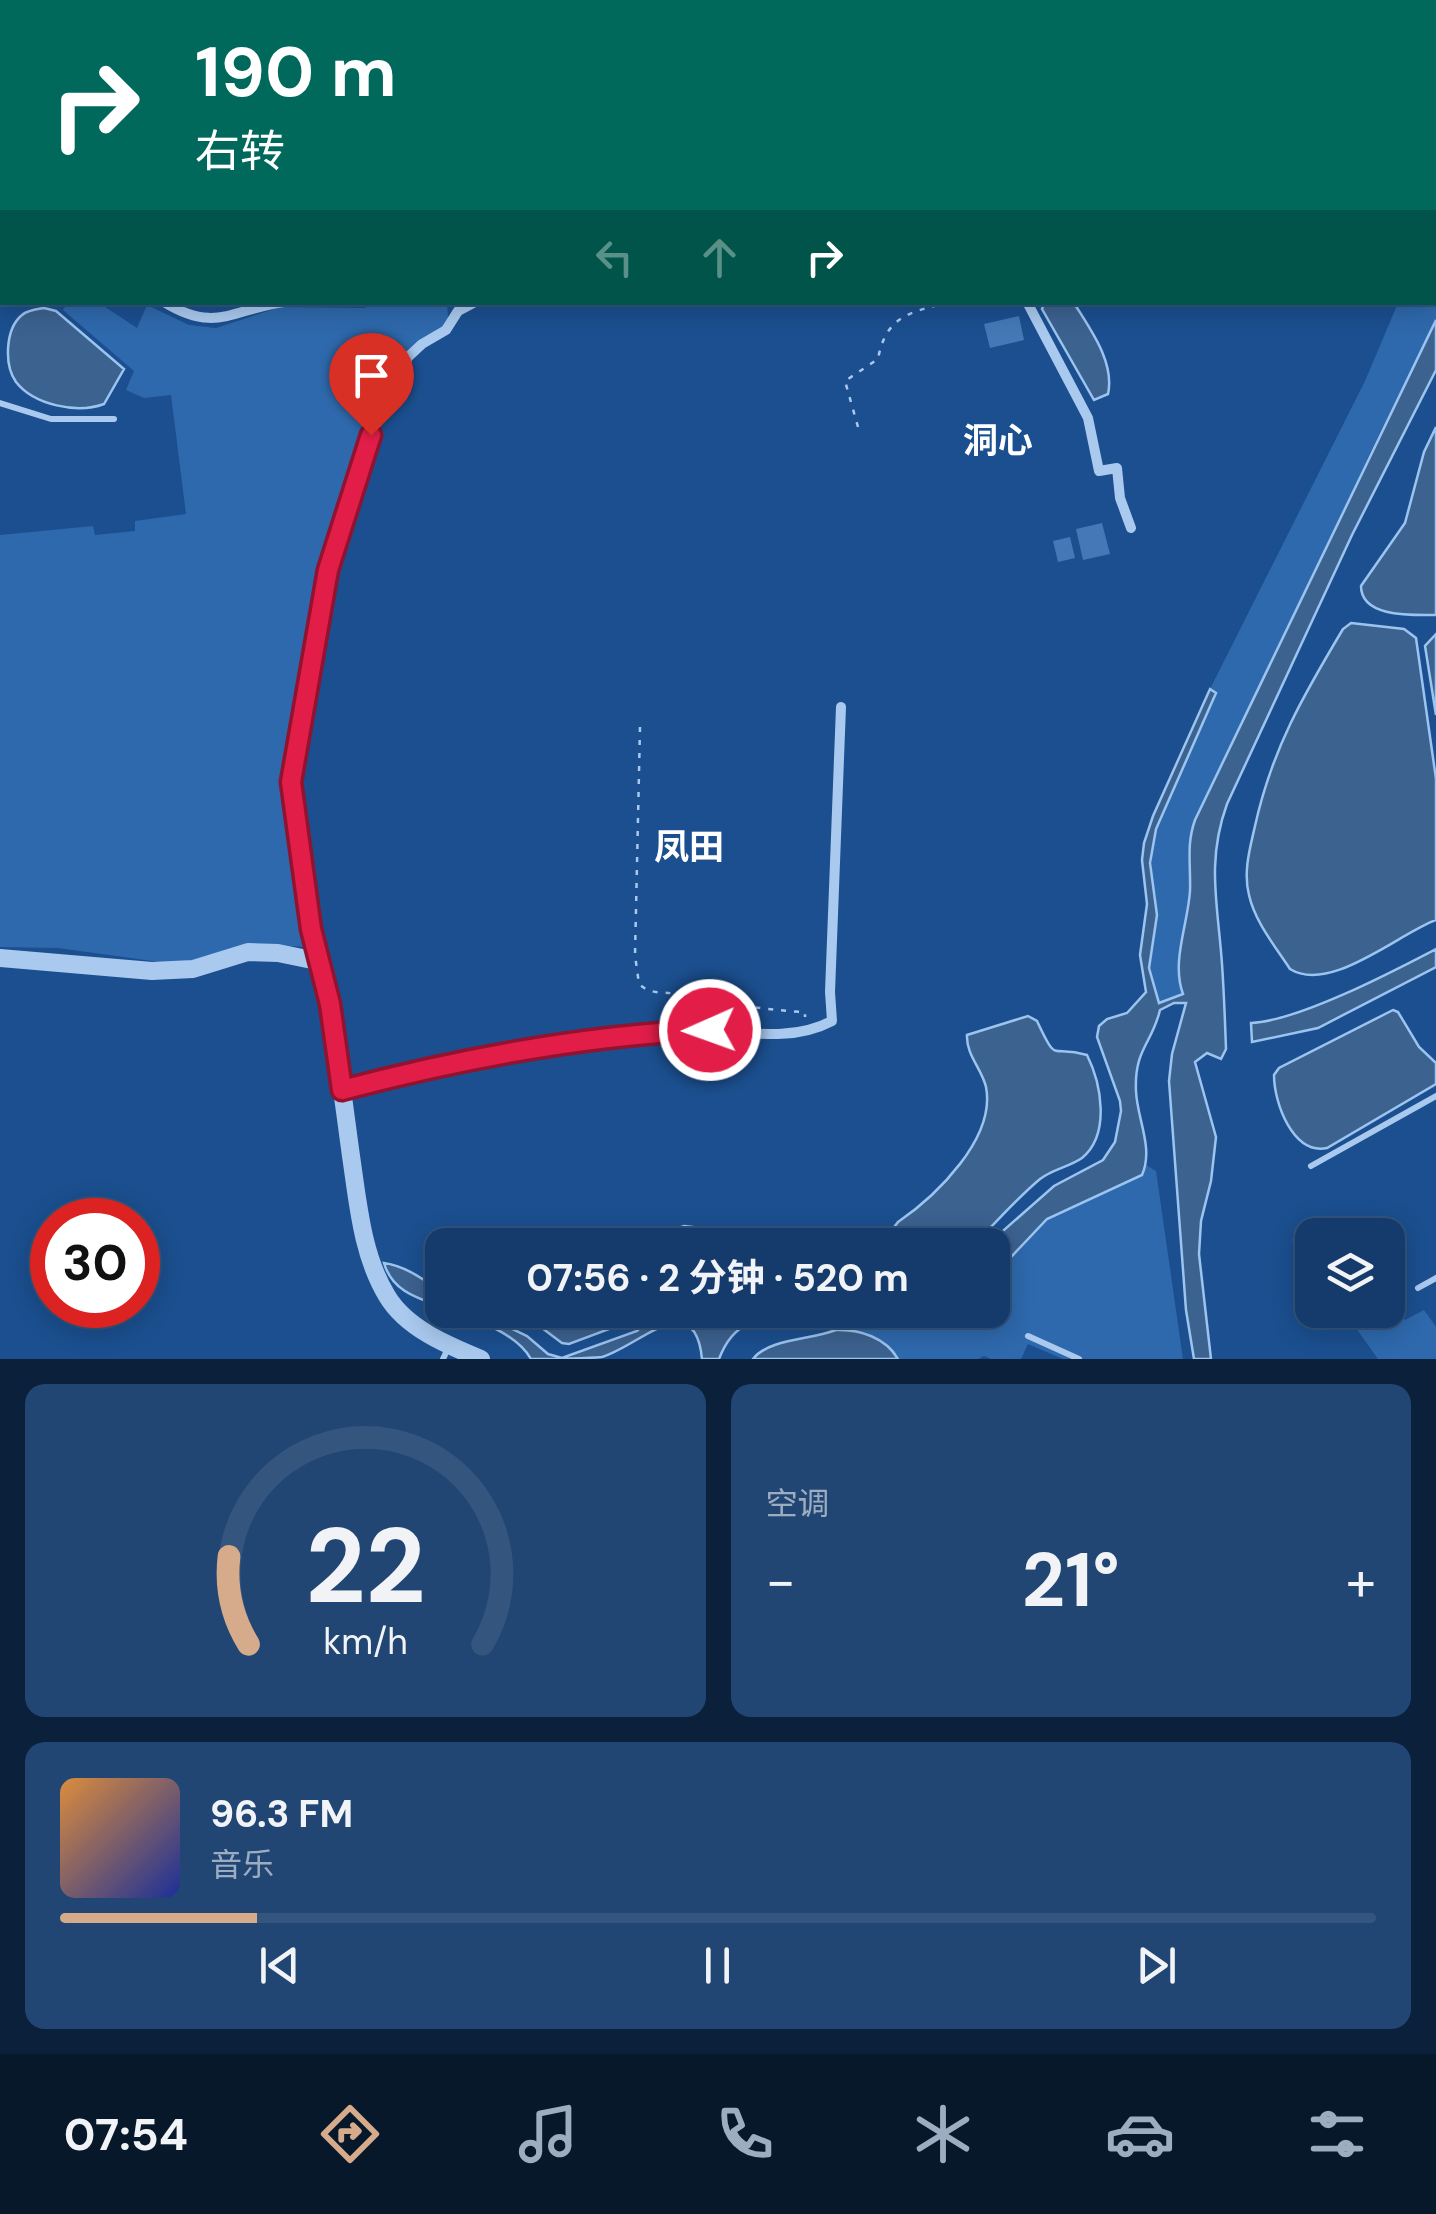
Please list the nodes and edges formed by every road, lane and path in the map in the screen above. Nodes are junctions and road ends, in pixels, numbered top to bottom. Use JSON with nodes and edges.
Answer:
{"nodes":[{"id":1,"x":169,"y":305,"type":"edge"},
{"id":2,"x":274,"y":305,"type":"edge"},
{"id":3,"x":940,"y":305,"type":"edge"},
{"id":4,"x":1029,"y":305,"type":"edge"},
{"id":5,"x":457,"y":307,"type":"edge"},
{"id":6,"x":0,"y":403,"type":"edge"},
{"id":7,"x":114,"y":419,"type":"dead end"},
{"id":8,"x":858,"y":427,"type":"dead end"},
{"id":9,"x":1130,"y":528,"type":"dead end"},
{"id":10,"x":841,"y":707,"type":"dead end"},
{"id":11,"x":640,"y":726,"type":"dead end"},
{"id":12,"x":0,"y":958,"type":"edge"},
{"id":13,"x":317,"y":961,"type":"junction"},
{"id":14,"x":806,"y":1029,"type":"junction"},
{"id":15,"x":342,"y":1090,"type":"junction"},
{"id":16,"x":1436,"y":1096,"type":"edge"},
{"id":17,"x":1311,"y":1166,"type":"dead end"},
{"id":18,"x":1436,"y":1278,"type":"edge"},
{"id":19,"x":1418,"y":1288,"type":"dead end"},
{"id":20,"x":1028,"y":1336,"type":"dead end"},
{"id":21,"x":446,"y":1352,"type":"edge"},
{"id":22,"x":480,"y":1359,"type":"edge"},
{"id":23,"x":1080,"y":1359,"type":"edge"}],
"edges":[{"from":1,"to":2,"type":"street"},
{"from":3,"to":8,"type":"path"},
{"from":4,"to":9,"type":"street"},
{"from":5,"to":13,"type":"street"},
{"from":6,"to":7,"type":"lane"},
{"from":10,"to":14,"type":"street"},
{"from":11,"to":14,"type":"path"},
{"from":12,"to":13,"type":"street"},
{"from":13,"to":15,"type":"street"},
{"from":14,"to":15,"type":"street"},
{"from":15,"to":21,"type":"street"},
{"from":16,"to":17,"type":"lane"},
{"from":18,"to":19,"type":"lane"},
{"from":20,"to":23,"type":"lane"},
{"from":21,"to":22,"type":"street"}]}
